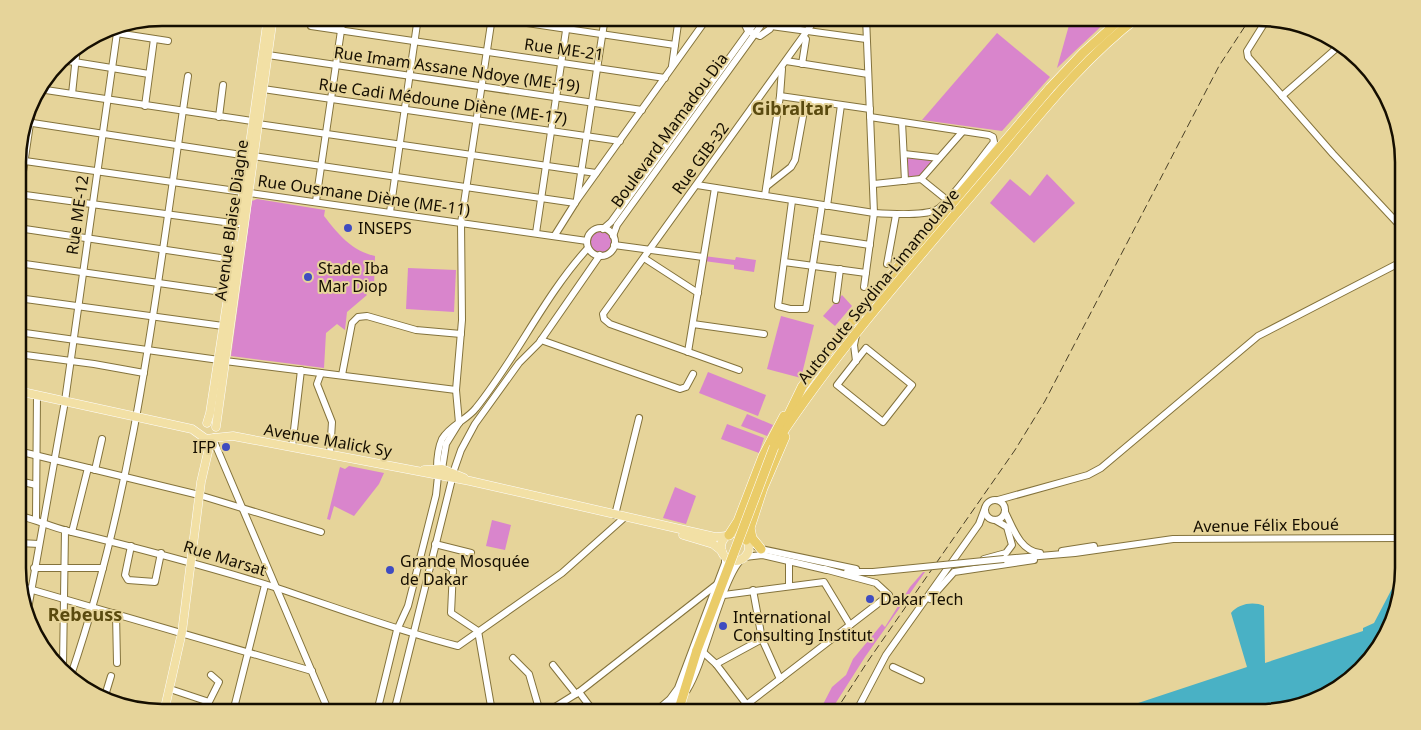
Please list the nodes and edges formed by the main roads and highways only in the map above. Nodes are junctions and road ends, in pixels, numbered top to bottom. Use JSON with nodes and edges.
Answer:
{"nodes":[{"id":1,"x":1114,"y":26,"type":"edge"},
{"id":2,"x":1127,"y":26,"type":"edge"},
{"id":3,"x":267,"y":27,"type":"edge"},
{"id":4,"x":272,"y":27,"type":"edge"},
{"id":5,"x":255,"y":122,"type":"junction"},
{"id":6,"x":246,"y":192,"type":"junction"},
{"id":7,"x":222,"y":360,"type":"junction"},
{"id":8,"x":26,"y":393,"type":"edge"},
{"id":9,"x":796,"y":405,"type":"junction"},
{"id":10,"x":205,"y":424,"type":"junction"},
{"id":11,"x":216,"y":427,"type":"junction"},
{"id":12,"x":192,"y":429,"type":"junction"},
{"id":13,"x":233,"y":436,"type":"junction"},
{"id":14,"x":209,"y":438,"type":"junction"},
{"id":15,"x":754,"y":512,"type":"junction"},
{"id":16,"x":648,"y":523,"type":"junction"},
{"id":17,"x":728,"y":535,"type":"junction"},
{"id":18,"x":746,"y":540,"type":"junction"},
{"id":19,"x":762,"y":549,"type":"road end"},
{"id":20,"x":723,"y":554,"type":"junction"},
{"id":21,"x":166,"y":704,"type":"edge"},
{"id":22,"x":680,"y":704,"type":"edge"}],
"edges":[{"from":1,"to":9,"type":"highway","name":"Autoroute Seydina-Limamoulaye"},
{"from":2,"to":9,"type":"highway","name":"Autoroute Seydina-Limamoulaye"},
{"from":3,"to":5,"type":"main road","name":"Avenue Blaise Diagne"},
{"from":4,"to":5,"type":"main road","name":"Avenue Blaise Diagne"},
{"from":5,"to":6,"type":"main road","name":"Avenue Blaise Diagne"},
{"from":6,"to":7,"type":"main road","name":"Avenue Blaise Diagne"},
{"from":6,"to":7,"type":"main road","name":"Avenue Blaise Diagne"},
{"from":7,"to":10,"type":"main road","name":"Avenue Blaise Diagne"},
{"from":7,"to":11,"type":"main road","name":"Avenue Blaise Diagne"},
{"from":8,"to":12,"type":"main road"},
{"from":9,"to":15,"type":"highway"},
{"from":9,"to":17,"type":"highway"},
{"from":9,"to":22,"type":"highway","name":"Autoroute Seydina-Limamoulaye","bridge":true},
{"from":10,"to":11,"type":"main road","name":"Avenue Malick Sy"},
{"from":10,"to":12,"type":"main road"},
{"from":10,"to":14,"type":"main road","name":"Avenue Blaise Diagne"},
{"from":11,"to":13,"type":"main road","name":"Avenue Malick Sy"},
{"from":11,"to":14,"type":"main road","name":"Avenue Blaise Diagne"},
{"from":12,"to":14,"type":"main road"},
{"from":13,"to":14,"type":"main road","name":"Avenue Malick Sy"},
{"from":13,"to":16,"type":"main road","name":"Avenue Malick Sy"},
{"from":14,"to":21,"type":"main road"},
{"from":15,"to":18,"type":"highway"},
{"from":15,"to":19,"type":"highway"},
{"from":16,"to":17,"type":"main road"},
{"from":16,"to":20,"type":"main road"},
{"from":17,"to":18,"type":"main road"},
{"from":17,"to":20,"type":"main road"},
{"from":18,"to":20,"type":"main road"}]}
